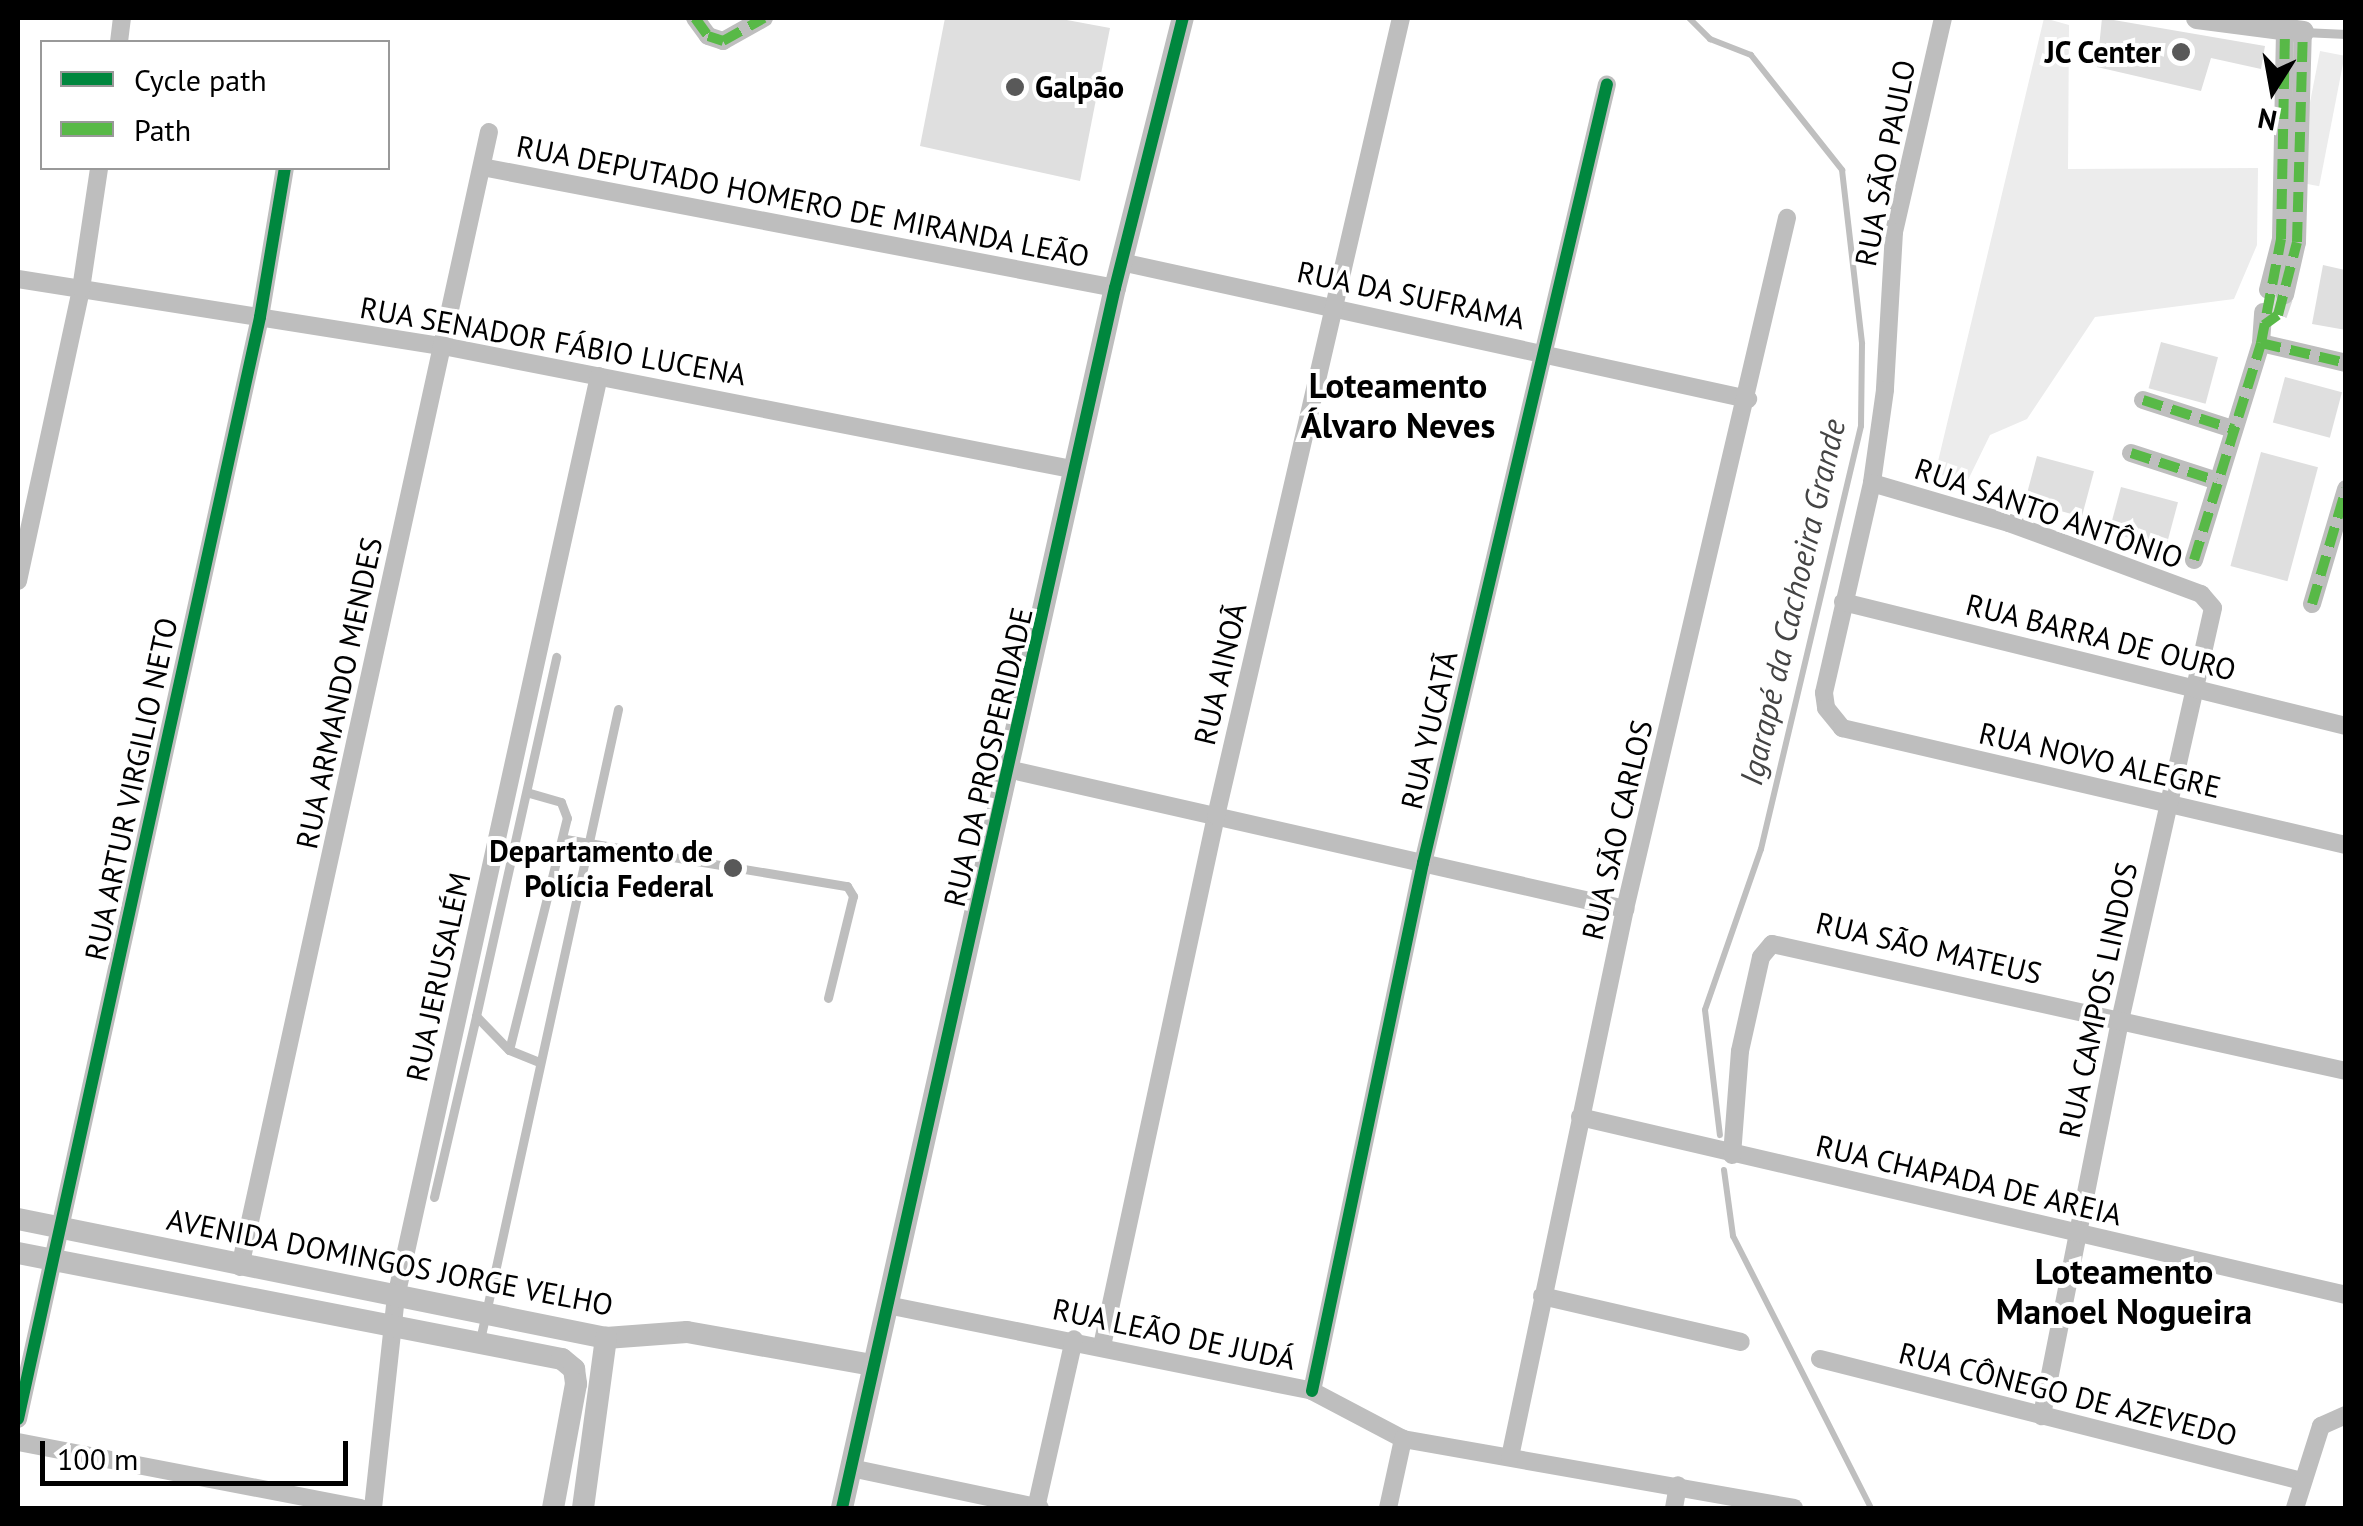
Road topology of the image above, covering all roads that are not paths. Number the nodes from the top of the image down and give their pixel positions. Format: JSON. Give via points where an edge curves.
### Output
{"nodes":[{"id":1,"x":695,"y":18,"type":"edge"},
{"id":2,"x":764,"y":18,"type":"edge"},
{"id":3,"x":1183,"y":18,"type":"edge"},
{"id":4,"x":1402,"y":18,"type":"edge"},
{"id":5,"x":1943,"y":18,"type":"edge"},
{"id":6,"x":2196,"y":18,"type":"edge"},
{"id":7,"x":2293,"y":24,"type":"edge"},
{"id":8,"x":2346,"y":34,"type":"edge"},
{"id":9,"x":1607,"y":84,"type":"dead end"},
{"id":10,"x":489,"y":132,"type":"dead end"},
{"id":11,"x":482,"y":167,"type":"junction"},
{"id":12,"x":100,"y":170,"type":"edge"},
{"id":13,"x":284,"y":170,"type":"edge"},
{"id":14,"x":1787,"y":218,"type":"dead end"},
{"id":15,"x":1121,"y":262,"type":"junction"},
{"id":16,"x":18,"y":279,"type":"edge"},
{"id":17,"x":1115,"y":288,"type":"junction"},
{"id":18,"x":81,"y":289,"type":"junction"},
{"id":19,"x":2276,"y":292,"type":"tunnel mouth"},
{"id":20,"x":1335,"y":306,"type":"junction"},
{"id":21,"x":260,"y":317,"type":"junction"},
{"id":22,"x":443,"y":346,"type":"junction"},
{"id":23,"x":1545,"y":352,"type":"junction"},
{"id":24,"x":2346,"y":363,"type":"edge"},
{"id":25,"x":598,"y":376,"type":"junction"},
{"id":26,"x":1748,"y":399,"type":"junction"},
{"id":27,"x":2143,"y":400,"type":"dead end"},
{"id":28,"x":2233,"y":429,"type":"junction"},
{"id":29,"x":2132,"y":453,"type":"dead end"},
{"id":30,"x":1076,"y":470,"type":"junction"},
{"id":31,"x":2216,"y":480,"type":"junction"},
{"id":32,"x":1872,"y":483,"type":"junction"},
{"id":33,"x":2346,"y":489,"type":"edge"},
{"id":34,"x":2338,"y":546,"type":"edge"},
{"id":35,"x":2194,"y":560,"type":"dead end"},
{"id":36,"x":18,"y":581,"type":"edge"},
{"id":37,"x":2207,"y":598,"type":"joint"},
{"id":38,"x":1843,"y":602,"type":"junction"},
{"id":39,"x":2312,"y":604,"type":"dead end"},
{"id":40,"x":556,"y":658,"type":"dead end"},
{"id":41,"x":2196,"y":688,"type":"junction"},
{"id":42,"x":618,"y":708,"type":"dead end"},
{"id":43,"x":2346,"y":726,"type":"edge"},
{"id":44,"x":1842,"y":728,"type":"joint"},
{"id":45,"x":1012,"y":770,"type":"junction"},
{"id":46,"x":527,"y":792,"type":"junction"},
{"id":47,"x":2168,"y":804,"type":"junction"},
{"id":48,"x":1216,"y":816,"type":"junction"},
{"id":49,"x":589,"y":839,"type":"junction"},
{"id":50,"x":565,"y":840,"type":"junction"},
{"id":51,"x":2346,"y":845,"type":"edge"},
{"id":52,"x":1423,"y":863,"type":"junction"},
{"id":53,"x":1626,"y":909,"type":"junction"},
{"id":54,"x":828,"y":998,"type":"dead end"},
{"id":55,"x":476,"y":1016,"type":"junction"},
{"id":56,"x":2120,"y":1021,"type":"junction"},
{"id":57,"x":509,"y":1050,"type":"junction"},
{"id":58,"x":539,"y":1062,"type":"junction"},
{"id":59,"x":2346,"y":1071,"type":"edge"},
{"id":60,"x":1580,"y":1117,"type":"junction"},
{"id":61,"x":1732,"y":1155,"type":"junction"},
{"id":62,"x":434,"y":1197,"type":"dead end"},
{"id":63,"x":18,"y":1219,"type":"edge"},
{"id":64,"x":61,"y":1228,"type":"junction"},
{"id":65,"x":2078,"y":1233,"type":"junction"},
{"id":66,"x":18,"y":1253,"type":"edge"},
{"id":67,"x":52,"y":1260,"type":"junction"},
{"id":68,"x":240,"y":1267,"type":"junction"},
{"id":69,"x":2346,"y":1294,"type":"edge"},
{"id":70,"x":396,"y":1296,"type":"junction"},
{"id":71,"x":1542,"y":1296,"type":"junction"},
{"id":72,"x":887,"y":1306,"type":"junction"},
{"id":73,"x":484,"y":1314,"type":"junction"},
{"id":74,"x":397,"y":1327,"type":"junction"},
{"id":75,"x":606,"y":1338,"type":"junction"},
{"id":76,"x":1074,"y":1339,"type":"junction"},
{"id":77,"x":1742,"y":1342,"type":"dead end"},
{"id":78,"x":480,"y":1343,"type":"junction"},
{"id":79,"x":1102,"y":1346,"type":"junction"},
{"id":80,"x":1820,"y":1359,"type":"dead end"},
{"id":81,"x":872,"y":1365,"type":"junction"},
{"id":82,"x":1312,"y":1391,"type":"junction"},
{"id":83,"x":2346,"y":1415,"type":"edge"},
{"id":84,"x":2042,"y":1416,"type":"junction"},
{"id":85,"x":18,"y":1419,"type":"edge"},
{"id":86,"x":1403,"y":1440,"type":"junction"},
{"id":87,"x":18,"y":1442,"type":"edge"},
{"id":88,"x":1510,"y":1457,"type":"junction"},
{"id":89,"x":851,"y":1468,"type":"junction"},
{"id":90,"x":2302,"y":1481,"type":"junction"},
{"id":91,"x":1678,"y":1485,"type":"junction"},
{"id":92,"x":361,"y":1508,"type":"edge"},
{"id":93,"x":373,"y":1508,"type":"edge"},
{"id":94,"x":553,"y":1508,"type":"edge"},
{"id":95,"x":583,"y":1508,"type":"edge"},
{"id":96,"x":842,"y":1508,"type":"edge"},
{"id":97,"x":1038,"y":1508,"type":"edge"},
{"id":98,"x":1388,"y":1508,"type":"edge"},
{"id":99,"x":1674,"y":1508,"type":"edge"},
{"id":100,"x":1794,"y":1508,"type":"edge"},
{"id":101,"x":2295,"y":1508,"type":"edge"}],
"edges":[{"from":1,"to":2,"type":"street","via":[[708,36],[723,41]]},
{"from":3,"to":15,"type":"street","name":"RUA DA PROSPERIDADE"},
{"from":4,"to":20,"type":"street","name":"RUA AINOÃ"},
{"from":5,"to":32,"type":"street","name":"RUA SÃO PAULO","via":[[1894,232]]},
{"from":6,"to":7,"type":"street"},
{"from":7,"to":8,"type":"lane"},
{"from":7,"to":19,"type":"street","via":[[2289,240]]},
{"from":9,"to":23,"type":"street","name":"RUA YUCATÃ"},
{"from":10,"to":11,"type":"street","name":"RUA ARMANDO MENDES"},
{"from":11,"to":17,"type":"street","name":"RUA DEPUTADO HOMERO DE MIRANDA LEÃO"},
{"from":11,"to":22,"type":"street","name":"RUA ARMANDO MENDES"},
{"from":12,"to":18,"type":"street"},
{"from":13,"to":21,"type":"street","name":"RUA ARTUR VIRGILIO NETO"},
{"from":14,"to":26,"type":"street","name":"RUA SÃO CARLOS"},
{"from":15,"to":17,"type":"street","name":"RUA DA PROSPERIDADE"},
{"from":15,"to":20,"type":"street","name":"RUA DA SUFRAMA"},
{"from":16,"to":18,"type":"street","name":"RUA SENADOR FÁBIO LUCENA"},
{"from":17,"to":30,"type":"street","name":"RUA DA PROSPERIDADE"},
{"from":18,"to":21,"type":"street","name":"RUA SENADOR FÁBIO LUCENA"},
{"from":18,"to":36,"type":"street"},
{"from":20,"to":23,"type":"street","name":"RUA DA SUFRAMA"},
{"from":20,"to":48,"type":"street","name":"RUA AINOÃ"},
{"from":21,"to":22,"type":"street","name":"RUA SENADOR FÁBIO LUCENA"},
{"from":21,"to":64,"type":"street","name":"RUA ARTUR VIRGILIO NETO"},
{"from":22,"to":25,"type":"street","name":"RUA SENADOR FÁBIO LUCENA"},
{"from":22,"to":68,"type":"street","name":"RUA ARMANDO MENDES"},
{"from":23,"to":26,"type":"street","name":"RUA DA SUFRAMA"},
{"from":23,"to":52,"type":"street","name":"RUA YUCATÃ"},
{"from":24,"to":28,"type":"street","via":[[2266,324]]},
{"from":25,"to":30,"type":"street","name":"RUA SENADOR FÁBIO LUCENA"},
{"from":25,"to":70,"type":"street","name":"RUA JERUSALÉM"},
{"from":26,"to":53,"type":"street","name":"RUA SÃO CARLOS"},
{"from":27,"to":28,"type":"street"},
{"from":28,"to":31,"type":"street"},
{"from":29,"to":31,"type":"street"},
{"from":30,"to":45,"type":"street","name":"RUA DA PROSPERIDADE"},
{"from":31,"to":35,"type":"street"},
{"from":32,"to":37,"type":"street","name":"RUA SANTO ANTÔNIO","via":[[2009,524]]},
{"from":32,"to":38,"type":"street","name":"RUA SÃO PAULO"},
{"from":33,"to":34,"type":"street"},
{"from":34,"to":39,"type":"street"},
{"from":37,"to":41,"type":"street","name":"RUA CAMPOS LINDOS","via":[[2213,616]]},
{"from":38,"to":41,"type":"street","name":"RUA BARRA DE OURO"},
{"from":38,"to":44,"type":"street","name":"RUA SÃO PAULO","via":[[1824,693]]},
{"from":40,"to":46,"type":"lane"},
{"from":41,"to":43,"type":"street","name":"RUA BARRA DE OURO"},
{"from":41,"to":47,"type":"street","name":"RUA CAMPOS LINDOS"},
{"from":42,"to":49,"type":"lane"},
{"from":44,"to":47,"type":"street","name":"RUA NOVO ALEGRE"},
{"from":45,"to":48,"type":"street"},
{"from":45,"to":72,"type":"street","name":"RUA DA PROSPERIDADE"},
{"from":46,"to":50,"type":"lane","via":[[562,802]]},
{"from":46,"to":55,"type":"lane"},
{"from":47,"to":51,"type":"street","name":"RUA NOVO ALEGRE"},
{"from":47,"to":56,"type":"street","name":"RUA CAMPOS LINDOS"},
{"from":48,"to":52,"type":"street"},
{"from":48,"to":79,"type":"street","name":"RUA AINOÃ"},
{"from":49,"to":50,"type":"lane"},
{"from":49,"to":54,"type":"lane","via":[[847,886],[853,896]]},
{"from":49,"to":58,"type":"lane"},
{"from":50,"to":57,"type":"lane"},
{"from":52,"to":53,"type":"street"},
{"from":52,"to":82,"type":"street","name":"RUA YUCATÃ"},
{"from":53,"to":60,"type":"street","name":"RUA SÃO CARLOS"},
{"from":55,"to":57,"type":"lane"},
{"from":55,"to":62,"type":"lane"},
{"from":56,"to":59,"type":"street","name":"RUA SÃO MATEUS"},
{"from":56,"to":61,"type":"street","name":"RUA SÃO MATEUS","via":[[1772,944],[1762,958],[1740,1050]]},
{"from":56,"to":65,"type":"street","name":"RUA CAMPOS LINDOS"},
{"from":57,"to":58,"type":"lane"},
{"from":58,"to":73,"type":"lane"},
{"from":60,"to":61,"type":"street","name":"RUA CHAPADA DE AREIA"},
{"from":60,"to":71,"type":"street","name":"RUA SÃO CARLOS"},
{"from":61,"to":65,"type":"street","name":"RUA CHAPADA DE AREIA"},
{"from":63,"to":64,"type":"street","name":"AVENIDA DOMINGOS JORGE VELHO"},
{"from":64,"to":67,"type":"street","name":"RUA ARTUR VIRGILIO NETO"},
{"from":64,"to":68,"type":"street","name":"AVENIDA DOMINGOS JORGE VELHO"},
{"from":65,"to":69,"type":"street","name":"RUA CHAPADA DE AREIA"},
{"from":65,"to":84,"type":"street","name":"RUA CAMPOS LINDOS"},
{"from":66,"to":67,"type":"street","name":"AVENIDA DOMINGOS JORGE VELHO"},
{"from":67,"to":74,"type":"street","name":"AVENIDA DOMINGOS JORGE VELHO"},
{"from":67,"to":85,"type":"street","name":"RUA ARTUR VIRGILIO NETO"},
{"from":68,"to":70,"type":"street","name":"AVENIDA DOMINGOS JORGE VELHO"},
{"from":70,"to":73,"type":"street","name":"AVENIDA DOMINGOS JORGE VELHO"},
{"from":70,"to":74,"type":"street","name":"RUA JERUSALÉM"},
{"from":71,"to":77,"type":"street"},
{"from":71,"to":88,"type":"street","name":"RUA SÃO CARLOS"},
{"from":72,"to":76,"type":"street","name":"RUA LEÃO DE JUDÁ"},
{"from":72,"to":81,"type":"street","name":"RUA DA PROSPERIDADE"},
{"from":73,"to":75,"type":"street","name":"AVENIDA DOMINGOS JORGE VELHO"},
{"from":73,"to":78,"type":"lane"},
{"from":74,"to":78,"type":"street","name":"AVENIDA DOMINGOS JORGE VELHO"},
{"from":74,"to":93,"type":"street","name":"RUA JERUSALÉM"},
{"from":75,"to":81,"type":"street","name":"AVENIDA DOMINGOS JORGE VELHO","via":[[702,1333]]},
{"from":75,"to":95,"type":"street"},
{"from":76,"to":79,"type":"street","name":"RUA LEÃO DE JUDÁ"},
{"from":76,"to":97,"type":"street"},
{"from":78,"to":94,"type":"street","name":"AVENIDA DOMINGOS JORGE VELHO","via":[[562,1360],[574,1370]]},
{"from":79,"to":82,"type":"street","name":"RUA LEÃO DE JUDÁ"},
{"from":80,"to":84,"type":"street","name":"RUA CÔNEGO DE AZEVEDO"},
{"from":81,"to":89,"type":"street","name":"RUA DA PROSPERIDADE"},
{"from":82,"to":86,"type":"street","name":"RUA LEÃO DE JUDÁ"},
{"from":83,"to":90,"type":"street","via":[[2321,1426]]},
{"from":84,"to":90,"type":"street","name":"RUA CÔNEGO DE AZEVEDO"},
{"from":86,"to":88,"type":"street","name":"RUA LEÃO DE JUDÁ"},
{"from":86,"to":98,"type":"street"},
{"from":87,"to":92,"type":"street"},
{"from":88,"to":91,"type":"street","name":"RUA LEÃO DE JUDÁ"},
{"from":89,"to":96,"type":"street","name":"RUA DA PROSPERIDADE"},
{"from":89,"to":97,"type":"street"},
{"from":90,"to":101,"type":"street"},
{"from":91,"to":99,"type":"street"},
{"from":91,"to":100,"type":"street","name":"RUA LEÃO DE JUDÁ"}]}
